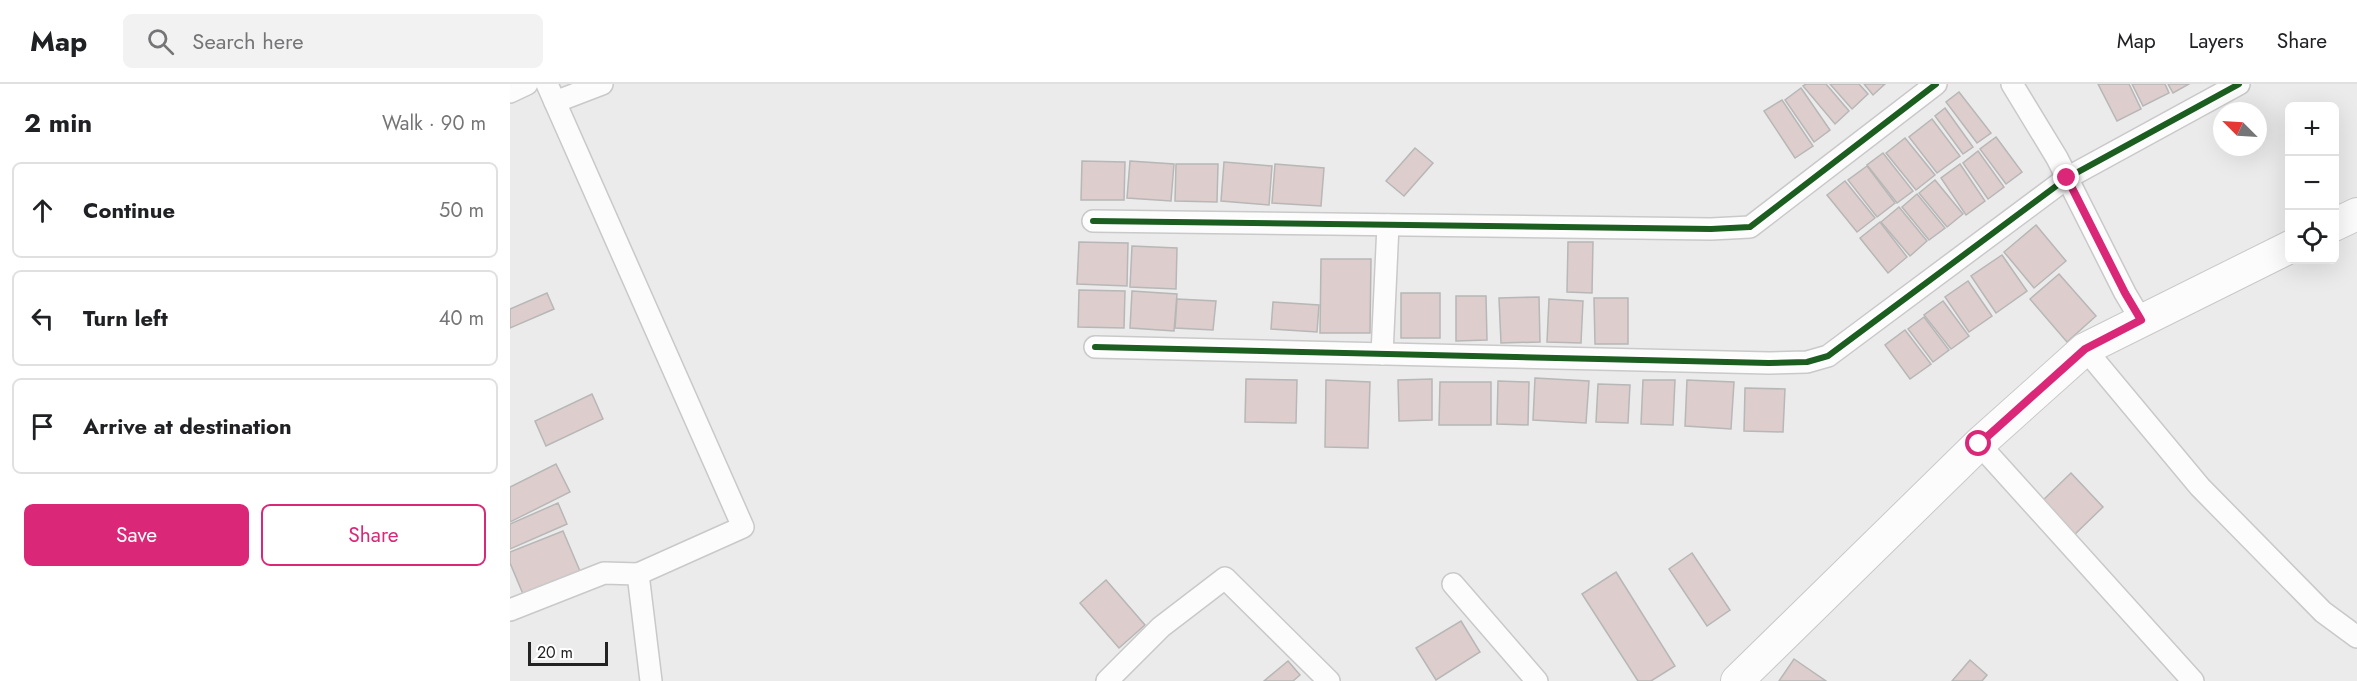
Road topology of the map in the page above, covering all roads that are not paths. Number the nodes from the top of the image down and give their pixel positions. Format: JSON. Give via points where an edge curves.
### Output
{"nodes":[{"id":1,"x":527,"y":84,"type":"edge"},
{"id":2,"x":602,"y":84,"type":"edge"},
{"id":3,"x":1936,"y":84,"type":"edge"},
{"id":4,"x":2012,"y":84,"type":"edge"},
{"id":5,"x":2239,"y":84,"type":"edge"},
{"id":6,"x":510,"y":92,"type":"edge"},
{"id":7,"x":551,"y":93,"type":"edge"},
{"id":8,"x":2067,"y":178,"type":"junction"},
{"id":9,"x":2357,"y":214,"type":"edge"},
{"id":10,"x":1093,"y":221,"type":"dead end"},
{"id":11,"x":2339,"y":223,"type":"edge"},
{"id":12,"x":1388,"y":225,"type":"junction"},
{"id":13,"x":2285,"y":249,"type":"edge"},
{"id":14,"x":2141,"y":320,"type":"junction"},
{"id":15,"x":1095,"y":347,"type":"dead end"},
{"id":16,"x":2085,"y":349,"type":"junction"},
{"id":17,"x":1382,"y":354,"type":"junction"},
{"id":18,"x":1979,"y":444,"type":"junction"},
{"id":19,"x":638,"y":573,"type":"junction"},
{"id":20,"x":1454,"y":584,"type":"dead end"},
{"id":21,"x":510,"y":610,"type":"edge"},
{"id":22,"x":2357,"y":637,"type":"edge"},
{"id":23,"x":651,"y":681,"type":"edge"},
{"id":24,"x":1107,"y":681,"type":"edge"},
{"id":25,"x":1329,"y":681,"type":"edge"},
{"id":26,"x":1537,"y":681,"type":"edge"},
{"id":27,"x":1737,"y":681,"type":"edge"},
{"id":28,"x":2193,"y":681,"type":"edge"}],
"edges":[{"from":1,"to":6,"type":"street"},
{"from":2,"to":7,"type":"street"},
{"from":3,"to":12,"type":"street","via":[[1750,226],[1711,229]]},
{"from":4,"to":8,"type":"street"},
{"from":5,"to":8,"type":"street"},
{"from":7,"to":19,"type":"street","via":[[743,526]]},
{"from":8,"to":14,"type":"street"},
{"from":8,"to":17,"type":"street","via":[[1846,344],[1828,356],[1807,362]]},
{"from":9,"to":11,"type":"main road"},
{"from":10,"to":12,"type":"street"},
{"from":12,"to":17,"type":"street"},
{"from":13,"to":14,"type":"main road"},
{"from":14,"to":16,"type":"main road"},
{"from":15,"to":17,"type":"street"},
{"from":16,"to":18,"type":"main road"},
{"from":16,"to":22,"type":"street","via":[[2200,487],[2323,612]]},
{"from":18,"to":27,"type":"main road"},
{"from":18,"to":28,"type":"street"},
{"from":19,"to":21,"type":"street","via":[[604,573]]},
{"from":19,"to":23,"type":"street"},
{"from":20,"to":26,"type":"street"},
{"from":24,"to":25,"type":"street","via":[[1161,627],[1225,578]]}]}
